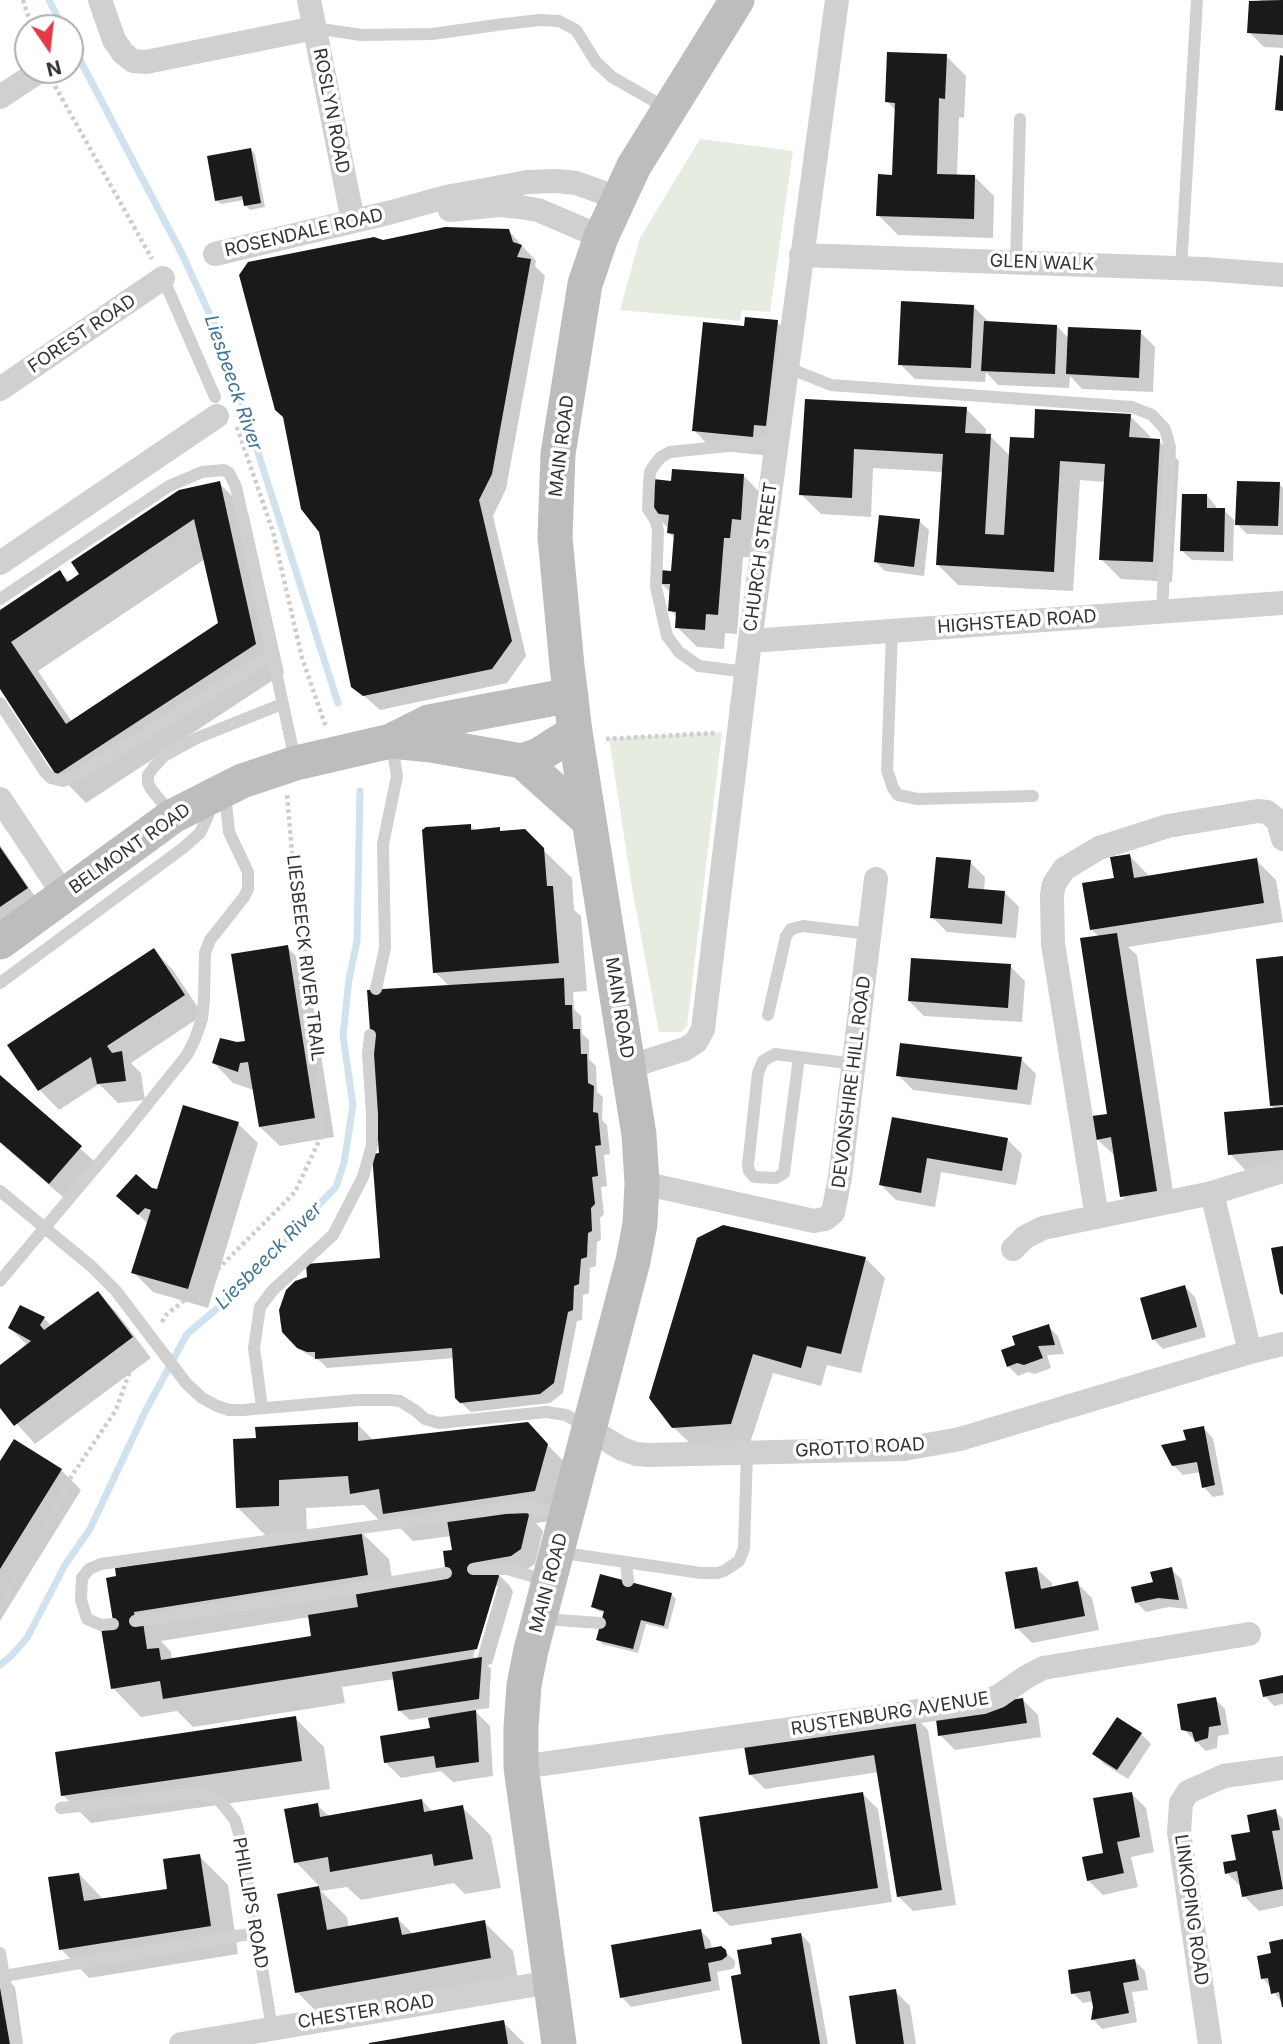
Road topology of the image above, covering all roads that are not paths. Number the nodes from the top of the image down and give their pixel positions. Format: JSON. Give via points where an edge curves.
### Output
{"nodes":[{"id":1,"x":100,"y":0,"type":"edge"},
{"id":2,"x":309,"y":0,"type":"edge"},
{"id":3,"x":837,"y":0,"type":"edge"},
{"id":4,"x":1197,"y":0,"type":"edge"},
{"id":5,"x":729,"y":7,"type":"edge"},
{"id":6,"x":314,"y":29,"type":"junction"},
{"id":7,"x":20,"y":84,"type":"edge"},
{"id":8,"x":0,"y":97,"type":"edge"},
{"id":9,"x":668,"y":109,"type":"junction"},
{"id":10,"x":1020,"y":118,"type":"dead end"},
{"id":11,"x":618,"y":198,"type":"junction"},
{"id":12,"x":392,"y":212,"type":"junction"},
{"id":13,"x":353,"y":221,"type":"junction"},
{"id":14,"x":601,"y":237,"type":"junction"},
{"id":15,"x":215,"y":254,"type":"dead end"},
{"id":16,"x":801,"y":255,"type":"junction"},
{"id":17,"x":1016,"y":262,"type":"junction"},
{"id":18,"x":1181,"y":268,"type":"junction"},
{"id":19,"x":1283,"y":275,"type":"edge"},
{"id":20,"x":163,"y":278,"type":"joint"},
{"id":21,"x":786,"y":367,"type":"junction"},
{"id":22,"x":0,"y":389,"type":"edge"},
{"id":23,"x":216,"y":407,"type":"joint"},
{"id":24,"x":776,"y":441,"type":"junction"},
{"id":25,"x":0,"y":563,"type":"edge"},
{"id":26,"x":0,"y":599,"type":"edge"},
{"id":27,"x":1283,"y":603,"type":"edge"},
{"id":28,"x":1162,"y":612,"type":"junction"},
{"id":29,"x":892,"y":631,"type":"junction"},
{"id":30,"x":750,"y":641,"type":"junction"},
{"id":31,"x":272,"y":655,"type":"junction"},
{"id":32,"x":746,"y":672,"type":"junction"},
{"id":33,"x":571,"y":695,"type":"junction"},
{"id":34,"x":0,"y":703,"type":"edge"},
{"id":35,"x":282,"y":704,"type":"junction"},
{"id":36,"x":590,"y":735,"type":"junction"},
{"id":37,"x":391,"y":741,"type":"junction"},
{"id":38,"x":522,"y":761,"type":"junction"},
{"id":39,"x":291,"y":777,"type":"junction"},
{"id":40,"x":217,"y":793,"type":"junction"},
{"id":41,"x":1033,"y":796,"type":"dead end"},
{"id":42,"x":0,"y":799,"type":"edge"},
{"id":43,"x":173,"y":816,"type":"junction"},
{"id":44,"x":589,"y":821,"type":"junction"},
{"id":45,"x":1283,"y":839,"type":"edge"},
{"id":46,"x":876,"y":879,"type":"dead end"},
{"id":47,"x":64,"y":895,"type":"junction"},
{"id":48,"x":870,"y":934,"type":"junction"},
{"id":49,"x":0,"y":942,"type":"edge"},
{"id":50,"x":0,"y":983,"type":"edge"},
{"id":51,"x":376,"y":989,"type":"dead end"},
{"id":52,"x":768,"y":1015,"type":"dead end"},
{"id":53,"x":370,"y":1034,"type":"dead end"},
{"id":54,"x":799,"y":1057,"type":"junction"},
{"id":55,"x":855,"y":1064,"type":"junction"},
{"id":56,"x":628,"y":1068,"type":"junction"},
{"id":57,"x":1283,"y":1171,"type":"edge"},
{"id":58,"x":642,"y":1183,"type":"junction"},
{"id":59,"x":0,"y":1191,"type":"edge"},
{"id":60,"x":1212,"y":1194,"type":"junction"},
{"id":61,"x":1097,"y":1217,"type":"junction"},
{"id":62,"x":45,"y":1228,"type":"junction"},
{"id":63,"x":1013,"y":1249,"type":"dead end"},
{"id":64,"x":0,"y":1281,"type":"edge"},
{"id":65,"x":1283,"y":1344,"type":"edge"},
{"id":66,"x":1250,"y":1352,"type":"junction"},
{"id":67,"x":262,"y":1407,"type":"junction"},
{"id":68,"x":589,"y":1429,"type":"junction"},
{"id":69,"x":747,"y":1452,"type":"junction"},
{"id":70,"x":567,"y":1515,"type":"junction"},
{"id":71,"x":626,"y":1562,"type":"junction"},
{"id":72,"x":553,"y":1567,"type":"junction"},
{"id":73,"x":473,"y":1569,"type":"dead end"},
{"id":74,"x":446,"y":1573,"type":"dead end"},
{"id":75,"x":628,"y":1581,"type":"dead end"},
{"id":76,"x":539,"y":1619,"type":"junction"},
{"id":77,"x":135,"y":1621,"type":"dead end"},
{"id":78,"x":600,"y":1623,"type":"dead end"},
{"id":79,"x":113,"y":1624,"type":"dead end"},
{"id":80,"x":1250,"y":1634,"type":"dead end"},
{"id":81,"x":521,"y":1767,"type":"junction"},
{"id":82,"x":1283,"y":1769,"type":"edge"},
{"id":83,"x":61,"y":1808,"type":"dead end"},
{"id":84,"x":255,"y":1933,"type":"junction"},
{"id":85,"x":0,"y":1953,"type":"edge"},
{"id":86,"x":4,"y":1976,"type":"junction"},
{"id":87,"x":551,"y":1982,"type":"junction"},
{"id":88,"x":273,"y":2036,"type":"edge"},
{"id":89,"x":16,"y":2044,"type":"edge"},
{"id":90,"x":181,"y":2044,"type":"edge"},
{"id":91,"x":559,"y":2044,"type":"edge"},
{"id":92,"x":1210,"y":2044,"type":"edge"}],
"edges":[{"from":1,"to":6,"type":"street","via":[[114,40],[133,61]]},
{"from":2,"to":6,"type":"street","name":"ROSLYN ROAD"},
{"from":3,"to":16,"type":"street","name":"CHURCH STREET"},
{"from":4,"to":18,"type":"lane"},
{"from":5,"to":9,"type":"main road","name":"MAIN ROAD"},
{"from":6,"to":9,"type":"lane","via":[[361,35],[432,34],[559,21],[576,30],[603,70]]},
{"from":6,"to":13,"type":"street","name":"ROSLYN ROAD"},
{"from":7,"to":8,"type":"street"},
{"from":9,"to":11,"type":"main road","name":"MAIN ROAD"},
{"from":10,"to":17,"type":"lane"},
{"from":11,"to":12,"type":"street","name":"ROSENDALE ROAD","via":[[576,183],[542,180]]},
{"from":11,"to":14,"type":"main road","name":"MAIN ROAD"},
{"from":12,"to":13,"type":"street","name":"ROSENDALE ROAD"},
{"from":12,"to":14,"type":"street","name":"ROSENDALE ROAD","via":[[520,207]]},
{"from":13,"to":15,"type":"street","name":"ROSENDALE ROAD"},
{"from":14,"to":33,"type":"main road","name":"MAIN ROAD","via":[[585,284],[555,496],[557,577]]},
{"from":16,"to":17,"type":"street","name":"GLEN WALK"},
{"from":16,"to":21,"type":"street","name":"CHURCH STREET"},
{"from":17,"to":18,"type":"street","name":"GLEN WALK"},
{"from":18,"to":19,"type":"street","name":"GLEN WALK"},
{"from":20,"to":22,"type":"street","name":"FOREST ROAD"},
{"from":20,"to":23,"type":"lane"},
{"from":21,"to":24,"type":"street","name":"CHURCH STREET"},
{"from":21,"to":28,"type":"lane","via":[[831,385],[1132,407],[1152,415],[1165,429],[1170,447]]},
{"from":23,"to":25,"type":"street"},
{"from":24,"to":30,"type":"street","name":"CHURCH STREET"},
{"from":24,"to":32,"type":"lane","via":[[670,452],[650,472],[648,509],[658,531],[656,587],[667,636],[699,666]]},
{"from":26,"to":31,"type":"lane","via":[[169,486],[218,469],[229,473],[236,487]]},
{"from":27,"to":28,"type":"street","name":"HIGHSTEAD ROAD"},
{"from":28,"to":29,"type":"street","name":"HIGHSTEAD ROAD"},
{"from":29,"to":30,"type":"street","name":"HIGHSTEAD ROAD"},
{"from":29,"to":41,"type":"lane","via":[[887,770],[898,794],[918,799]]},
{"from":30,"to":32,"type":"street","name":"CHURCH STREET"},
{"from":31,"to":34,"type":"lane","via":[[63,781],[45,772]]},
{"from":31,"to":35,"type":"lane"},
{"from":32,"to":56,"type":"street","name":"CHURCH STREET","via":[[703,1029],[685,1049]]},
{"from":33,"to":36,"type":"main road","name":"MAIN ROAD"},
{"from":33,"to":37,"type":"main road","name":"BELMONT ROAD","via":[[429,722]]},
{"from":35,"to":39,"type":"lane"},
{"from":35,"to":43,"type":"lane","via":[[197,738],[154,766],[148,783]]},
{"from":36,"to":38,"type":"main road"},
{"from":36,"to":44,"type":"main road","name":"MAIN ROAD"},
{"from":37,"to":38,"type":"main road","name":"BELMONT ROAD"},
{"from":37,"to":39,"type":"main road","name":"BELMONT ROAD"},
{"from":37,"to":51,"type":"lane","via":[[397,776],[383,844],[385,948]]},
{"from":38,"to":44,"type":"main road"},
{"from":39,"to":40,"type":"main road","name":"BELMONT ROAD"},
{"from":40,"to":43,"type":"main road","name":"BELMONT ROAD"},
{"from":40,"to":50,"type":"lane","via":[[200,833],[183,848]]},
{"from":40,"to":62,"type":"lane","via":[[248,872],[248,889],[205,953],[203,1010],[195,1040]]},
{"from":42,"to":47,"type":"street"},
{"from":43,"to":47,"type":"main road","name":"BELMONT ROAD"},
{"from":44,"to":56,"type":"main road","name":"MAIN ROAD"},
{"from":45,"to":61,"type":"street","via":[[1278,821],[1267,812],[1168,826],[1099,848],[1064,869],[1054,884],[1053,944]]},
{"from":46,"to":48,"type":"street","name":"DEVONSHIRE HILL ROAD"},
{"from":47,"to":49,"type":"main road","name":"BELMONT ROAD"},
{"from":48,"to":52,"type":"lane","via":[[803,926],[791,929]]},
{"from":48,"to":55,"type":"street","name":"DEVONSHIRE HILL ROAD"},
{"from":53,"to":67,"type":"lane","via":[[372,1145],[363,1177],[333,1234],[260,1307],[254,1348]]},
{"from":54,"to":54,"type":"lane","via":[[771,1055],[761,1065],[748,1165],[754,1177],[776,1178],[786,1168]]},
{"from":54,"to":55,"type":"lane"},
{"from":55,"to":58,"type":"street","name":"DEVONSHIRE HILL ROAD","via":[[837,1201],[829,1217],[814,1221]]},
{"from":56,"to":58,"type":"main road","name":"MAIN ROAD"},
{"from":57,"to":60,"type":"street"},
{"from":58,"to":68,"type":"main road","name":"MAIN ROAD","via":[[636,1246]]},
{"from":59,"to":62,"type":"lane"},
{"from":60,"to":61,"type":"street"},
{"from":60,"to":66,"type":"street"},
{"from":61,"to":63,"type":"street","via":[[1043,1228]]},
{"from":62,"to":64,"type":"lane"},
{"from":62,"to":67,"type":"lane","via":[[116,1291],[202,1398],[229,1410]]},
{"from":65,"to":66,"type":"street","name":"GROTTO ROAD"},
{"from":66,"to":69,"type":"street","name":"GROTTO ROAD","via":[[931,1445],[877,1451]]},
{"from":67,"to":68,"type":"lane","via":[[389,1400],[400,1401],[439,1423],[546,1412],[566,1415]]},
{"from":68,"to":69,"type":"street","name":"GROTTO ROAD","via":[[636,1454]]},
{"from":68,"to":70,"type":"main road","name":"MAIN ROAD"},
{"from":69,"to":71,"type":"lane","via":[[744,1548],[733,1566],[717,1573]]},
{"from":70,"to":72,"type":"main road","name":"MAIN ROAD"},
{"from":70,"to":79,"type":"lane","via":[[530,1507],[505,1508],[101,1564],[82,1578],[83,1611],[92,1623]]},
{"from":71,"to":72,"type":"lane"},
{"from":71,"to":75,"type":"lane"},
{"from":72,"to":73,"type":"lane"},
{"from":72,"to":76,"type":"main road","name":"MAIN ROAD"},
{"from":74,"to":77,"type":"lane"},
{"from":76,"to":78,"type":"lane"},
{"from":76,"to":81,"type":"main road","name":"MAIN ROAD","via":[[524,1685]]},
{"from":80,"to":81,"type":"street","name":"RUSTENBURG AVENUE","via":[[1043,1668],[983,1702]]},
{"from":81,"to":87,"type":"main road","name":"MAIN ROAD"},
{"from":82,"to":92,"type":"street","name":"LINKOPING ROAD","via":[[1223,1776],[1188,1792],[1181,1803],[1179,1832]]},
{"from":83,"to":84,"type":"lane","name":"PHILLIPS ROAD","via":[[187,1794],[219,1800],[235,1820],[240,1837]]},
{"from":84,"to":86,"type":"lane"},
{"from":84,"to":88,"type":"lane","name":"PHILLIPS ROAD"},
{"from":85,"to":86,"type":"lane"},
{"from":86,"to":89,"type":"lane"},
{"from":87,"to":88,"type":"street","name":"CHESTER ROAD"},
{"from":87,"to":91,"type":"main road","name":"MAIN ROAD"},
{"from":88,"to":90,"type":"street","name":"CHESTER ROAD"}]}
